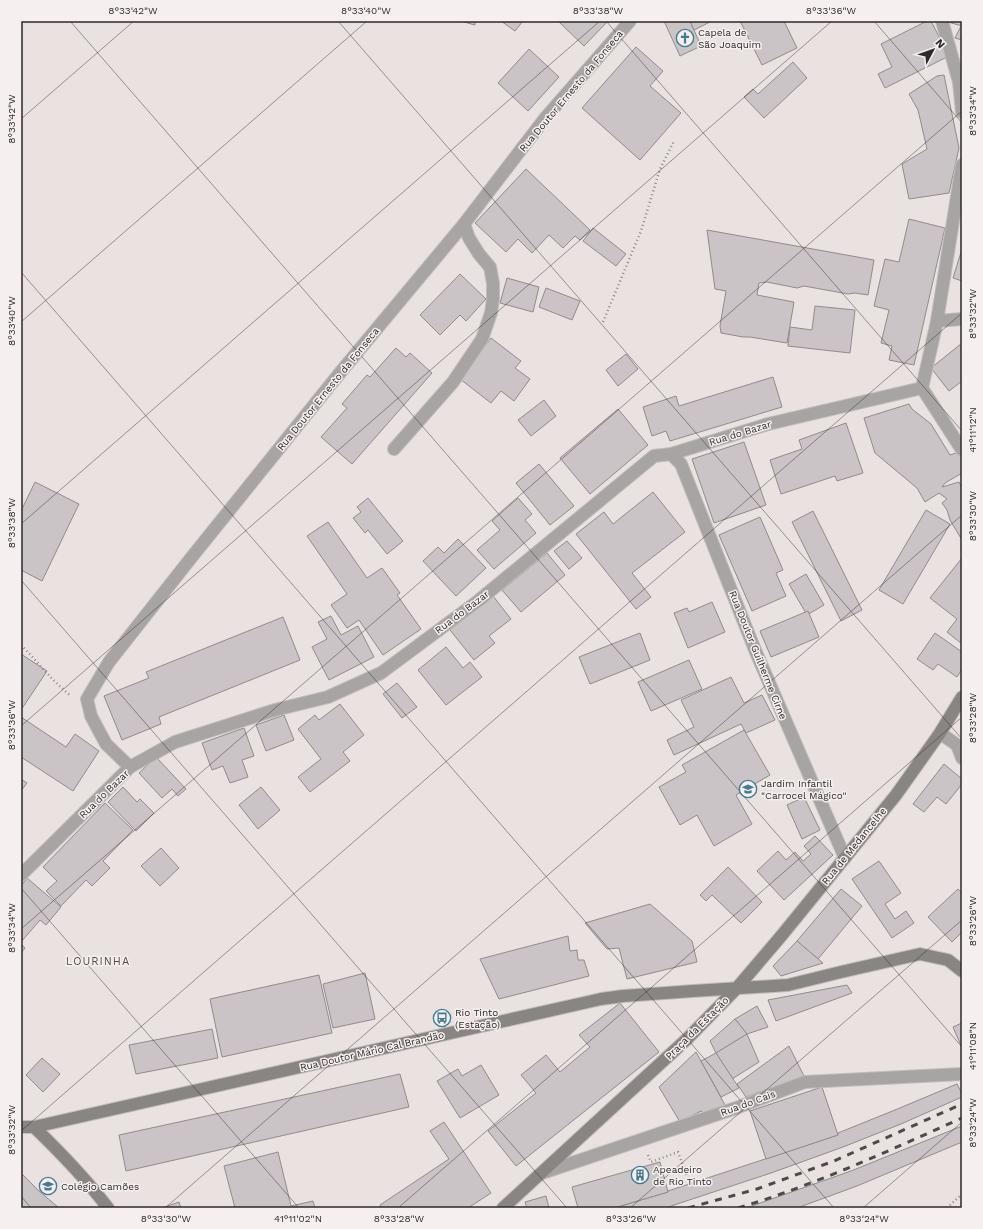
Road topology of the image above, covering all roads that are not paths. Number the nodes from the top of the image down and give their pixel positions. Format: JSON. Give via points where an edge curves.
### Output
{"nodes":[{"id":1,"x":630,"y":21,"type":"edge"},
{"id":2,"x":942,"y":21,"type":"edge"},
{"id":3,"x":962,"y":112,"type":"edge"},
{"id":4,"x":962,"y":165,"type":"edge"},
{"id":5,"x":464,"y":224,"type":"junction"},
{"id":6,"x":962,"y":319,"type":"edge"},
{"id":7,"x":936,"y":321,"type":"junction"},
{"id":8,"x":922,"y":388,"type":"junction"},
{"id":9,"x":394,"y":449,"type":"dead end"},
{"id":10,"x":962,"y":450,"type":"edge"},
{"id":11,"x":671,"y":454,"type":"junction"},
{"id":12,"x":962,"y":697,"type":"edge"},
{"id":13,"x":940,"y":734,"type":"junction"},
{"id":14,"x":962,"y":758,"type":"edge"},
{"id":15,"x":130,"y":767,"type":"junction"},
{"id":16,"x":845,"y":858,"type":"junction"},
{"id":17,"x":21,"y":875,"type":"edge"},
{"id":18,"x":962,"y":971,"type":"edge"},
{"id":19,"x":736,"y":989,"type":"junction"},
{"id":20,"x":962,"y":1074,"type":"edge"},
{"id":21,"x":21,"y":1127,"type":"edge"},
{"id":22,"x":34,"y":1127,"type":"junction"},
{"id":23,"x":542,"y":1173,"type":"junction"},
{"id":24,"x":108,"y":1208,"type":"edge"},
{"id":25,"x":503,"y":1208,"type":"edge"}],
"edges":[{"from":1,"to":5,"type":"street","name":"Rua Doutor Ernesto da Fonseca","via":[[546,117]]},
{"from":2,"to":3,"type":"street","via":[[959,82]]},
{"from":4,"to":7,"type":"street"},
{"from":5,"to":9,"type":"street","via":[[469,238],[490,267],[493,283],[491,313],[482,339],[453,382]]},
{"from":5,"to":15,"type":"street","name":"Rua Doutor Ernesto da Fonseca","via":[[339,374],[109,662],[87,699],[91,716],[106,744]]},
{"from":6,"to":7,"type":"street"},
{"from":7,"to":8,"type":"street"},
{"from":8,"to":10,"type":"street"},
{"from":8,"to":11,"type":"street","name":"Rua do Bazar","via":[[768,424]]},
{"from":11,"to":15,"type":"street","name":"Rua do Bazar","via":[[654,456],[478,601],[381,673],[328,697],[275,710],[175,742]]},
{"from":11,"to":16,"type":"street","name":"Rua Doutor Guilherme Cirne","via":[[681,464],[755,650]]},
{"from":12,"to":13,"type":"street","name":"Rua de Medancelhe"},
{"from":13,"to":14,"type":"street","via":[[957,745]]},
{"from":13,"to":16,"type":"street","name":"Rua de Medancelhe","via":[[896,795]]},
{"from":15,"to":17,"type":"street","name":"Rua do Bazar"},
{"from":16,"to":19,"type":"street","name":"Rua de Medancelhe"},
{"from":18,"to":19,"type":"street","name":"Praça da Estação","via":[[948,960],[920,954],[788,985]]},
{"from":19,"to":22,"type":"street","name":"Rua Doutor Mário Cal Brandão","via":[[601,999]]},
{"from":19,"to":23,"type":"street","name":"Praça da Estação","via":[[687,1039]]},
{"from":20,"to":23,"type":"street","name":"Rua do Cais","via":[[805,1082],[736,1108]]},
{"from":21,"to":22,"type":"street","name":"Rua Doutor Mário Cal Brandão"},
{"from":22,"to":24,"type":"street","via":[[91,1185]]},
{"from":23,"to":25,"type":"street","name":"Praça da Estação"}]}
